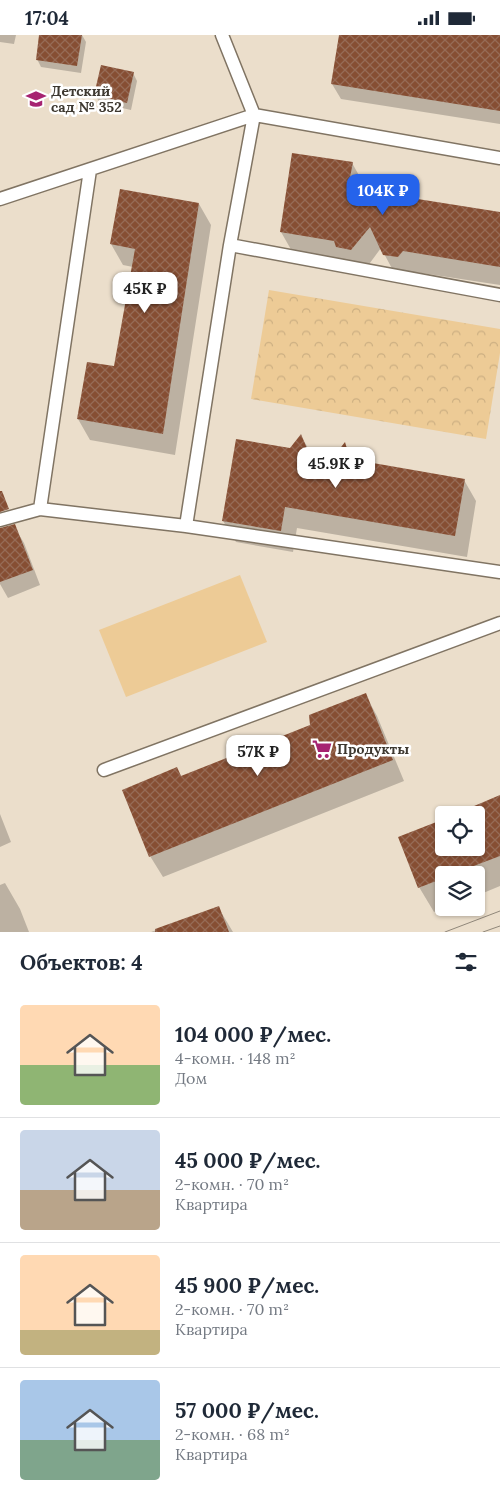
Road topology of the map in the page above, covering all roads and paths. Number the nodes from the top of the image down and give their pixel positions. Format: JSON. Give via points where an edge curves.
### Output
{"nodes":[{"id":1,"x":222,"y":35,"type":"edge"},
{"id":2,"x":254,"y":115,"type":"junction"},
{"id":3,"x":500,"y":158,"type":"edge"},
{"id":4,"x":90,"y":169,"type":"junction"},
{"id":5,"x":0,"y":199,"type":"edge"},
{"id":6,"x":230,"y":245,"type":"junction"},
{"id":7,"x":500,"y":295,"type":"edge"},
{"id":8,"x":40,"y":509,"type":"junction"},
{"id":9,"x":0,"y":520,"type":"edge"},
{"id":10,"x":186,"y":526,"type":"junction"},
{"id":11,"x":500,"y":572,"type":"edge"},
{"id":12,"x":500,"y":623,"type":"edge"},
{"id":13,"x":104,"y":770,"type":"dead end"}],
"edges":[{"from":1,"to":2,"type":"lane"},
{"from":2,"to":3,"type":"lane"},
{"from":2,"to":4,"type":"lane"},
{"from":2,"to":6,"type":"lane"},
{"from":4,"to":5,"type":"lane"},
{"from":4,"to":8,"type":"lane"},
{"from":6,"to":7,"type":"lane"},
{"from":6,"to":10,"type":"lane"},
{"from":8,"to":9,"type":"lane"},
{"from":8,"to":10,"type":"lane"},
{"from":10,"to":11,"type":"lane"},
{"from":12,"to":13,"type":"lane"}]}
